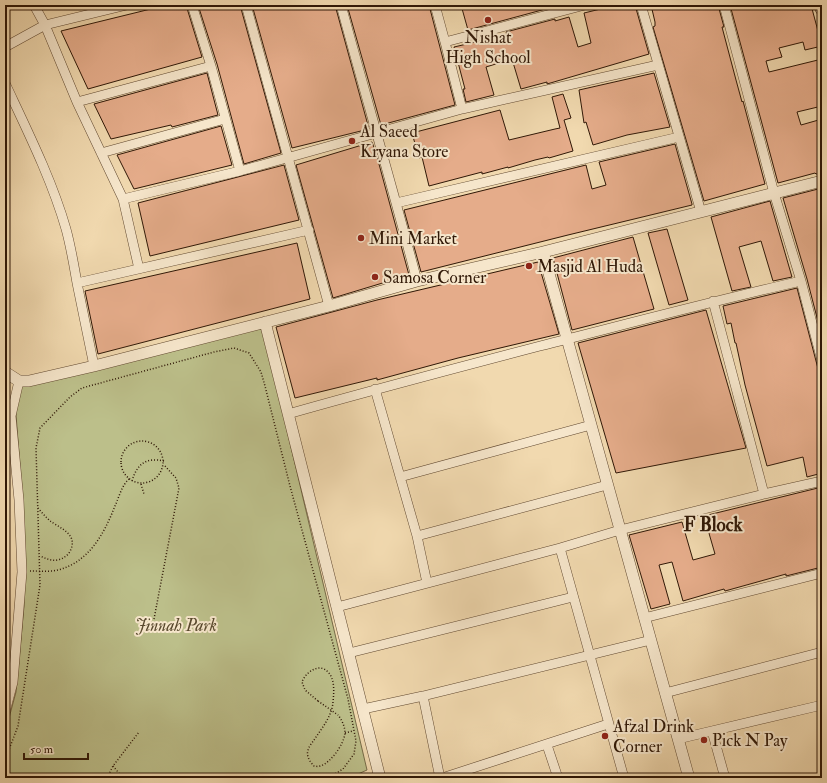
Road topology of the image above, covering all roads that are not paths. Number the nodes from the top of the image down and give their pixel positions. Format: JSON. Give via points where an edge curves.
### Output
{"nodes":[{"id":1,"x":34,"y":5,"type":"edge"},
{"id":2,"x":127,"y":5,"type":"edge"},
{"id":3,"x":192,"y":5,"type":"edge"},
{"id":4,"x":246,"y":5,"type":"edge"},
{"id":5,"x":340,"y":5,"type":"edge"},
{"id":6,"x":435,"y":5,"type":"edge"},
{"id":7,"x":585,"y":5,"type":"edge"},
{"id":8,"x":641,"y":5,"type":"edge"},
{"id":9,"x":724,"y":5,"type":"edge"},
{"id":10,"x":821,"y":5,"type":"edge"},
{"id":11,"x":109,"y":7,"type":"edge"},
{"id":12,"x":822,"y":9,"type":"edge"},
{"id":13,"x":45,"y":26,"type":"junction"},
{"id":14,"x":445,"y":42,"type":"junction"},
{"id":15,"x":5,"y":47,"type":"edge"},
{"id":16,"x":658,"y":65,"type":"junction"},
{"id":17,"x":211,"y":66,"type":"junction"},
{"id":18,"x":5,"y":83,"type":"edge"},
{"id":19,"x":77,"y":102,"type":"junction"},
{"id":20,"x":462,"y":109,"type":"junction"},
{"id":21,"x":225,"y":119,"type":"junction"},
{"id":22,"x":375,"y":132,"type":"junction"},
{"id":23,"x":679,"y":137,"type":"junction"},
{"id":24,"x":101,"y":154,"type":"junction"},
{"id":25,"x":289,"y":158,"type":"junction"},
{"id":26,"x":240,"y":171,"type":"junction"},
{"id":27,"x":822,"y":180,"type":"edge"},
{"id":28,"x":774,"y":193,"type":"junction"},
{"id":29,"x":122,"y":199,"type":"junction"},
{"id":30,"x":396,"y":203,"type":"junction"},
{"id":31,"x":701,"y":212,"type":"junction"},
{"id":32,"x":309,"y":230,"type":"junction"},
{"id":33,"x":543,"y":252,"type":"junction"},
{"id":34,"x":139,"y":269,"type":"junction"},
{"id":35,"x":417,"y":281,"type":"junction"},
{"id":36,"x":801,"y":281,"type":"junction"},
{"id":37,"x":77,"y":283,"type":"junction"},
{"id":38,"x":713,"y":302,"type":"junction"},
{"id":39,"x":329,"y":306,"type":"junction"},
{"id":40,"x":265,"y":322,"type":"junction"},
{"id":41,"x":567,"y":339,"type":"junction"},
{"id":42,"x":822,"y":361,"type":"edge"},
{"id":43,"x":94,"y":366,"type":"junction"},
{"id":44,"x":5,"y":372,"type":"edge"},
{"id":45,"x":19,"y":381,"type":"junction"},
{"id":46,"x":375,"y":389,"type":"junction"},
{"id":47,"x":288,"y":414,"type":"junction"},
{"id":48,"x":591,"y":425,"type":"junction"},
{"id":49,"x":400,"y":477,"type":"junction"},
{"id":50,"x":822,"y":481,"type":"edge"},
{"id":51,"x":607,"y":485,"type":"junction"},
{"id":52,"x":764,"y":494,"type":"junction"},
{"id":53,"x":620,"y":530,"type":"junction"},
{"id":54,"x":417,"y":536,"type":"junction"},
{"id":55,"x":560,"y":548,"type":"junction"},
{"id":56,"x":822,"y":573,"type":"edge"},
{"id":57,"x":427,"y":583,"type":"junction"},
{"id":58,"x":573,"y":597,"type":"junction"},
{"id":59,"x":337,"y":607,"type":"junction"},
{"id":60,"x":644,"y":618,"type":"junction"},
{"id":61,"x":651,"y":640,"type":"junction"},
{"id":62,"x":822,"y":652,"type":"edge"},
{"id":63,"x":349,"y":654,"type":"junction"},
{"id":64,"x":590,"y":655,"type":"junction"},
{"id":65,"x":665,"y":693,"type":"junction"},
{"id":66,"x":423,"y":696,"type":"junction"},
{"id":67,"x":822,"y":705,"type":"edge"},
{"id":68,"x":363,"y":709,"type":"junction"},
{"id":69,"x":5,"y":712,"type":"edge"},
{"id":70,"x":608,"y":724,"type":"junction"},
{"id":71,"x":712,"y":731,"type":"junction"},
{"id":72,"x":678,"y":739,"type":"junction"},
{"id":73,"x":547,"y":745,"type":"junction"},
{"id":74,"x":380,"y":778,"type":"edge"},
{"id":75,"x":441,"y":778,"type":"edge"},
{"id":76,"x":558,"y":778,"type":"edge"},
{"id":77,"x":624,"y":778,"type":"edge"},
{"id":78,"x":689,"y":778,"type":"edge"},
{"id":79,"x":725,"y":778,"type":"edge"}],
"edges":[{"from":1,"to":13,"type":"street"},
{"from":2,"to":11,"type":"street"},
{"from":3,"to":17,"type":"street"},
{"from":4,"to":25,"type":"street"},
{"from":5,"to":22,"type":"street"},
{"from":6,"to":14,"type":"street"},
{"from":7,"to":14,"type":"street"},
{"from":8,"to":16,"type":"street"},
{"from":9,"to":28,"type":"street"},
{"from":10,"to":12,"type":"main road"},
{"from":11,"to":13,"type":"street"},
{"from":13,"to":15,"type":"street"},
{"from":13,"to":19,"type":"street"},
{"from":14,"to":20,"type":"street"},
{"from":16,"to":20,"type":"street"},
{"from":16,"to":23,"type":"street"},
{"from":17,"to":19,"type":"street"},
{"from":17,"to":21,"type":"street"},
{"from":18,"to":37,"type":"street","via":[[39,158],[67,230]]},
{"from":19,"to":24,"type":"street"},
{"from":20,"to":22,"type":"street"},
{"from":21,"to":24,"type":"street"},
{"from":21,"to":26,"type":"street"},
{"from":22,"to":25,"type":"street"},
{"from":22,"to":30,"type":"street"},
{"from":23,"to":30,"type":"street"},
{"from":23,"to":31,"type":"street"},
{"from":24,"to":29,"type":"street"},
{"from":25,"to":26,"type":"street"},
{"from":25,"to":32,"type":"street"},
{"from":26,"to":29,"type":"street"},
{"from":27,"to":28,"type":"street"},
{"from":28,"to":31,"type":"street"},
{"from":28,"to":36,"type":"street"},
{"from":29,"to":34,"type":"street"},
{"from":30,"to":35,"type":"street"},
{"from":31,"to":33,"type":"street"},
{"from":32,"to":34,"type":"street"},
{"from":32,"to":39,"type":"street"},
{"from":33,"to":35,"type":"street"},
{"from":33,"to":41,"type":"street"},
{"from":34,"to":37,"type":"street"},
{"from":35,"to":39,"type":"street"},
{"from":36,"to":38,"type":"street"},
{"from":36,"to":42,"type":"street"},
{"from":37,"to":43,"type":"street"},
{"from":38,"to":41,"type":"street"},
{"from":38,"to":52,"type":"street"},
{"from":39,"to":40,"type":"street"},
{"from":40,"to":43,"type":"street"},
{"from":40,"to":47,"type":"street"},
{"from":41,"to":46,"type":"street"},
{"from":41,"to":48,"type":"street"},
{"from":43,"to":45,"type":"street"},
{"from":44,"to":45,"type":"street"},
{"from":45,"to":69,"type":"street","via":[[11,416],[19,500],[22,572],[13,682]]},
{"from":46,"to":47,"type":"street"},
{"from":46,"to":49,"type":"street"},
{"from":47,"to":59,"type":"street"},
{"from":48,"to":49,"type":"street"},
{"from":48,"to":51,"type":"street"},
{"from":49,"to":54,"type":"street"},
{"from":50,"to":52,"type":"street"},
{"from":51,"to":53,"type":"street"},
{"from":51,"to":54,"type":"street"},
{"from":52,"to":53,"type":"street"},
{"from":53,"to":55,"type":"street"},
{"from":53,"to":60,"type":"street"},
{"from":54,"to":57,"type":"street"},
{"from":55,"to":57,"type":"street"},
{"from":55,"to":58,"type":"street"},
{"from":56,"to":60,"type":"street"},
{"from":57,"to":59,"type":"street"},
{"from":58,"to":63,"type":"street"},
{"from":58,"to":64,"type":"street"},
{"from":59,"to":63,"type":"street"},
{"from":60,"to":61,"type":"street"},
{"from":61,"to":64,"type":"street"},
{"from":61,"to":65,"type":"street"},
{"from":62,"to":65,"type":"street"},
{"from":63,"to":68,"type":"street"},
{"from":64,"to":66,"type":"street"},
{"from":64,"to":70,"type":"street"},
{"from":65,"to":72,"type":"street"},
{"from":66,"to":68,"type":"street"},
{"from":66,"to":75,"type":"street"},
{"from":67,"to":71,"type":"street"},
{"from":68,"to":74,"type":"street"},
{"from":70,"to":73,"type":"street"},
{"from":70,"to":77,"type":"street"},
{"from":71,"to":72,"type":"street"},
{"from":71,"to":79,"type":"street"},
{"from":72,"to":78,"type":"street"},
{"from":73,"to":75,"type":"street"},
{"from":73,"to":76,"type":"street"}]}
